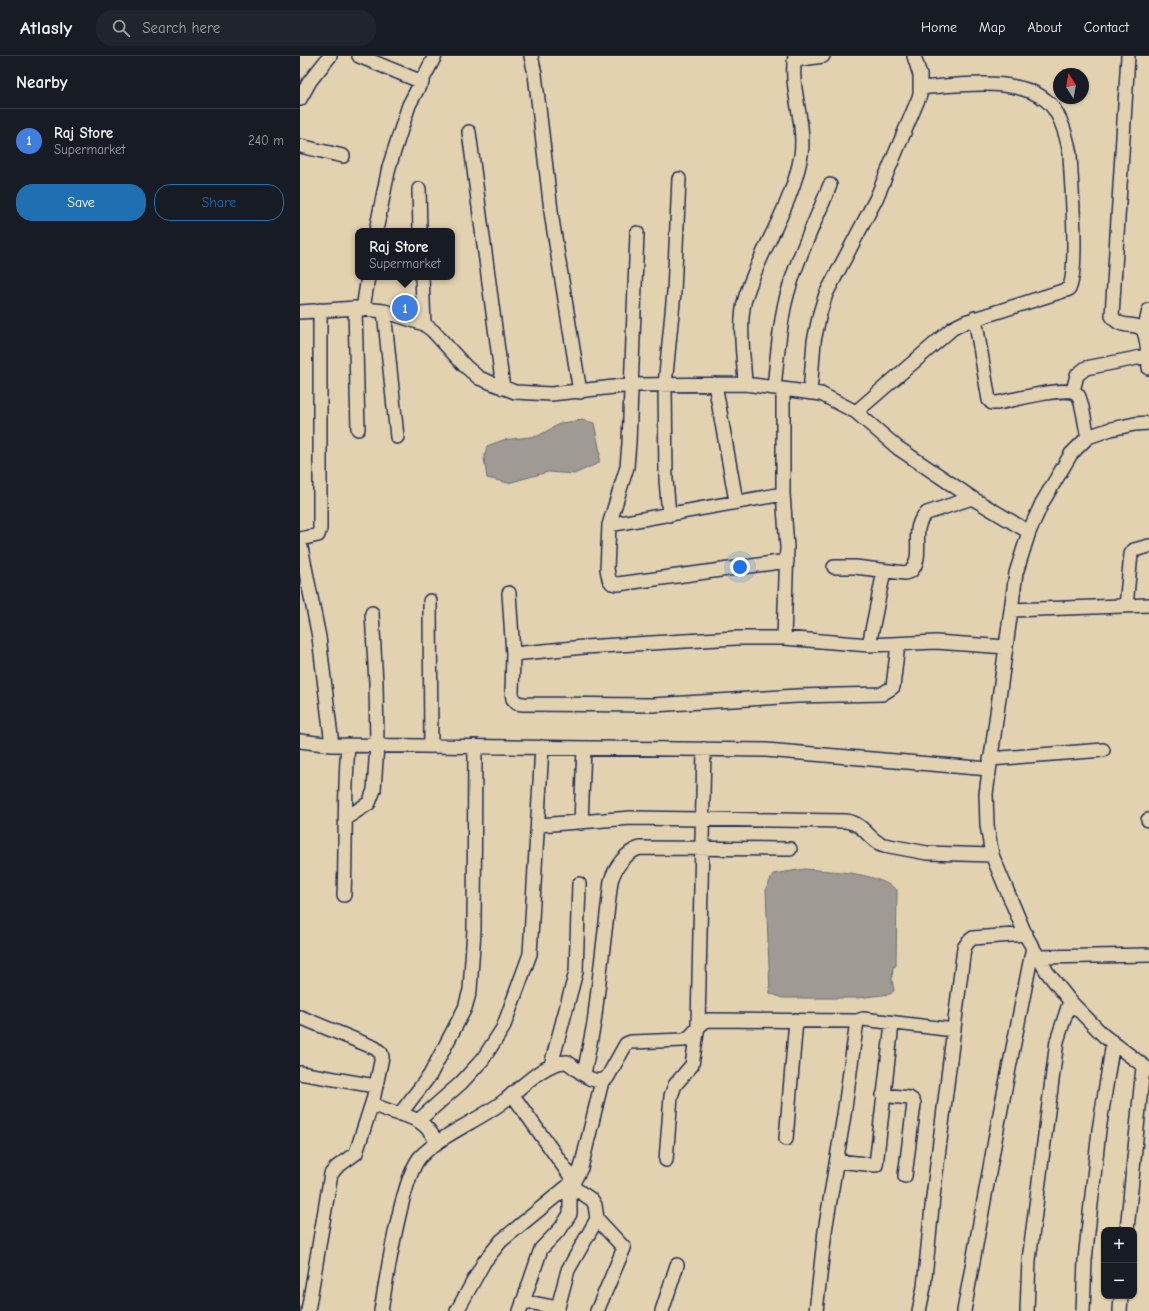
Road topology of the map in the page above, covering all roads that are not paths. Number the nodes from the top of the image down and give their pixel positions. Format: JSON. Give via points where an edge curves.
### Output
{"nodes":[{"id":1,"x":330,"y":56,"type":"edge"},
{"id":2,"x":359,"y":56,"type":"edge"},
{"id":3,"x":436,"y":56,"type":"edge"},
{"id":4,"x":531,"y":56,"type":"edge"},
{"id":5,"x":823,"y":56,"type":"edge"},
{"id":6,"x":914,"y":56,"type":"edge"},
{"id":7,"x":1128,"y":56,"type":"edge"},
{"id":8,"x":795,"y":58,"type":"edge"},
{"id":9,"x":422,"y":82,"type":"junction"},
{"id":10,"x":921,"y":88,"type":"junction"},
{"id":11,"x":300,"y":99,"type":"edge"},
{"id":12,"x":469,"y":132,"type":"dead end"},
{"id":13,"x":300,"y":146,"type":"edge"},
{"id":14,"x":343,"y":156,"type":"dead end"},
{"id":15,"x":679,"y":179,"type":"dead end"},
{"id":16,"x":830,"y":185,"type":"dead end"},
{"id":17,"x":419,"y":189,"type":"dead end"},
{"id":18,"x":377,"y":228,"type":"edge"},
{"id":19,"x":420,"y":228,"type":"edge"},
{"id":20,"x":636,"y":233,"type":"dead end"},
{"id":21,"x":367,"y":280,"type":"edge"},
{"id":22,"x":422,"y":280,"type":"edge"},
{"id":23,"x":359,"y":309,"type":"junction"},
{"id":24,"x":320,"y":310,"type":"junction"},
{"id":25,"x":1149,"y":310,"type":"edge"},
{"id":26,"x":384,"y":311,"type":"junction"},
{"id":27,"x":300,"y":312,"type":"edge"},
{"id":28,"x":975,"y":318,"type":"junction"},
{"id":29,"x":424,"y":324,"type":"junction"},
{"id":30,"x":1144,"y":332,"type":"junction"},
{"id":31,"x":1148,"y":362,"type":"edge"},
{"id":32,"x":715,"y":384,"type":"junction"},
{"id":33,"x":745,"y":384,"type":"junction"},
{"id":34,"x":632,"y":385,"type":"junction"},
{"id":35,"x":665,"y":386,"type":"junction"},
{"id":36,"x":503,"y":388,"type":"junction"},
{"id":37,"x":778,"y":388,"type":"junction"},
{"id":38,"x":580,"y":392,"type":"junction"},
{"id":39,"x":1073,"y":392,"type":"junction"},
{"id":40,"x":810,"y":393,"type":"junction"},
{"id":41,"x":856,"y":412,"type":"junction"},
{"id":42,"x":1149,"y":423,"type":"edge"},
{"id":43,"x":358,"y":429,"type":"dead end"},
{"id":44,"x":397,"y":437,"type":"dead end"},
{"id":45,"x":1088,"y":437,"type":"junction"},
{"id":46,"x":783,"y":494,"type":"junction"},
{"id":47,"x":972,"y":498,"type":"junction"},
{"id":48,"x":736,"y":501,"type":"junction"},
{"id":49,"x":669,"y":515,"type":"junction"},
{"id":50,"x":609,"y":525,"type":"junction"},
{"id":51,"x":1030,"y":532,"type":"junction"},
{"id":52,"x":300,"y":539,"type":"edge"},
{"id":53,"x":300,"y":542,"type":"edge"},
{"id":54,"x":1149,"y":546,"type":"edge"},
{"id":55,"x":786,"y":561,"type":"junction"},
{"id":56,"x":834,"y":567,"type":"dead end"},
{"id":57,"x":884,"y":571,"type":"junction"},
{"id":58,"x":509,"y":593,"type":"dead end"},
{"id":59,"x":430,"y":601,"type":"dead end"},
{"id":60,"x":1149,"y":605,"type":"edge"},
{"id":61,"x":1126,"y":606,"type":"junction"},
{"id":62,"x":1011,"y":610,"type":"junction"},
{"id":63,"x":372,"y":613,"type":"dead end"},
{"id":64,"x":784,"y":638,"type":"junction"},
{"id":65,"x":898,"y":644,"type":"junction"},
{"id":66,"x":869,"y":645,"type":"junction"},
{"id":67,"x":1006,"y":647,"type":"junction"},
{"id":68,"x":513,"y":654,"type":"junction"},
{"id":69,"x":300,"y":741,"type":"edge"},
{"id":70,"x":332,"y":745,"type":"junction"},
{"id":71,"x":348,"y":745,"type":"junction"},
{"id":72,"x":377,"y":745,"type":"junction"},
{"id":73,"x":431,"y":746,"type":"junction"},
{"id":74,"x":475,"y":746,"type":"junction"},
{"id":75,"x":542,"y":747,"type":"junction"},
{"id":76,"x":584,"y":748,"type":"junction"},
{"id":77,"x":704,"y":749,"type":"junction"},
{"id":78,"x":1103,"y":750,"type":"dead end"},
{"id":79,"x":990,"y":764,"type":"junction"},
{"id":80,"x":346,"y":818,"type":"junction"},
{"id":81,"x":702,"y":819,"type":"junction"},
{"id":82,"x":581,"y":823,"type":"junction"},
{"id":83,"x":538,"y":825,"type":"junction"},
{"id":84,"x":702,"y":848,"type":"junction"},
{"id":85,"x":790,"y":849,"type":"dead end"},
{"id":86,"x":992,"y":855,"type":"junction"},
{"id":87,"x":579,"y":884,"type":"dead end"},
{"id":88,"x":344,"y":895,"type":"dead end"},
{"id":89,"x":1026,"y":934,"type":"junction"},
{"id":90,"x":1036,"y":952,"type":"junction"},
{"id":91,"x":1149,"y":955,"type":"edge"},
{"id":92,"x":1070,"y":1002,"type":"junction"},
{"id":93,"x":300,"y":1016,"type":"edge"},
{"id":94,"x":796,"y":1020,"type":"junction"},
{"id":95,"x":857,"y":1021,"type":"junction"},
{"id":96,"x":892,"y":1024,"type":"junction"},
{"id":97,"x":698,"y":1026,"type":"junction"},
{"id":98,"x":954,"y":1030,"type":"junction"},
{"id":99,"x":1113,"y":1042,"type":"junction"},
{"id":100,"x":551,"y":1065,"type":"junction"},
{"id":101,"x":1146,"y":1069,"type":"edge"},
{"id":102,"x":300,"y":1073,"type":"edge"},
{"id":103,"x":584,"y":1074,"type":"junction"},
{"id":104,"x":602,"y":1081,"type":"junction"},
{"id":105,"x":375,"y":1086,"type":"junction"},
{"id":106,"x":512,"y":1094,"type":"junction"},
{"id":107,"x":883,"y":1095,"type":"junction"},
{"id":108,"x":373,"y":1100,"type":"junction"},
{"id":109,"x":400,"y":1114,"type":"junction"},
{"id":110,"x":419,"y":1120,"type":"junction"},
{"id":111,"x":786,"y":1139,"type":"dead end"},
{"id":112,"x":437,"y":1143,"type":"junction"},
{"id":113,"x":666,"y":1160,"type":"dead end"},
{"id":114,"x":837,"y":1161,"type":"junction"},
{"id":115,"x":905,"y":1176,"type":"dead end"},
{"id":116,"x":572,"y":1183,"type":"junction"},
{"id":117,"x":597,"y":1219,"type":"junction"},
{"id":118,"x":1127,"y":1227,"type":"edge"},
{"id":119,"x":677,"y":1265,"type":"dead end"},
{"id":120,"x":1121,"y":1299,"type":"edge"},
{"id":121,"x":522,"y":1306,"type":"edge"},
{"id":122,"x":558,"y":1310,"type":"edge"},
{"id":123,"x":308,"y":1311,"type":"edge"},
{"id":124,"x":380,"y":1311,"type":"edge"},
{"id":125,"x":457,"y":1311,"type":"edge"},
{"id":126,"x":597,"y":1311,"type":"edge"},
{"id":127,"x":662,"y":1311,"type":"edge"},
{"id":128,"x":816,"y":1311,"type":"edge"},
{"id":129,"x":919,"y":1311,"type":"edge"},
{"id":130,"x":964,"y":1311,"type":"edge"},
{"id":131,"x":1027,"y":1311,"type":"edge"},
{"id":132,"x":1083,"y":1311,"type":"edge"},
{"id":133,"x":1120,"y":1311,"type":"edge"}],
"edges":[{"from":1,"to":11,"type":"street"},
{"from":2,"to":9,"type":"street"},
{"from":3,"to":9,"type":"street"},
{"from":4,"to":38,"type":"street","via":[[536,74],[552,219]]},
{"from":5,"to":8,"type":"street"},
{"from":6,"to":10,"type":"street"},
{"from":7,"to":30,"type":"street","via":[[1111,310],[1116,322],[1121,325],[1138,326]]},
{"from":8,"to":33,"type":"street","via":[[793,73],[802,138],[800,156],[783,213],[744,300],[742,315]]},
{"from":9,"to":18,"type":"street","via":[[410,105],[389,168]]},
{"from":10,"to":28,"type":"street","via":[[990,84],[1028,91],[1048,102],[1056,113],[1068,142],[1073,253],[1072,283],[1069,289]]},
{"from":10,"to":40,"type":"street","via":[[876,199],[826,294],[814,341]]},
{"from":12,"to":36,"type":"street"},
{"from":13,"to":14,"type":"street"},
{"from":15,"to":35,"type":"street","via":[[674,292]]},
{"from":16,"to":37,"type":"street","via":[[785,302],[781,322]]},
{"from":17,"to":19,"type":"street"},
{"from":20,"to":34,"type":"street"},
{"from":21,"to":23,"type":"street"},
{"from":22,"to":29,"type":"street"},
{"from":23,"to":24,"type":"street"},
{"from":23,"to":26,"type":"street"},
{"from":23,"to":43,"type":"street"},
{"from":24,"to":27,"type":"street"},
{"from":24,"to":52,"type":"street","via":[[320,529],[318,535]]},
{"from":25,"to":30,"type":"street"},
{"from":26,"to":29,"type":"street"},
{"from":26,"to":44,"type":"street"},
{"from":28,"to":39,"type":"street","via":[[984,382],[992,403],[1058,391]]},
{"from":28,"to":41,"type":"street","via":[[953,328]]},
{"from":29,"to":36,"type":"street","via":[[479,378]]},
{"from":30,"to":31,"type":"street"},
{"from":31,"to":39,"type":"street","via":[[1086,368],[1077,375]]},
{"from":32,"to":33,"type":"street"},
{"from":32,"to":35,"type":"street"},
{"from":32,"to":48,"type":"street"},
{"from":33,"to":37,"type":"street"},
{"from":34,"to":35,"type":"street"},
{"from":34,"to":38,"type":"street"},
{"from":34,"to":50,"type":"street","via":[[627,467]]},
{"from":35,"to":49,"type":"street"},
{"from":36,"to":38,"type":"street","via":[[515,392],[551,394]]},
{"from":37,"to":40,"type":"street"},
{"from":37,"to":46,"type":"street"},
{"from":39,"to":45,"type":"street","via":[[1078,394],[1080,400]]},
{"from":40,"to":41,"type":"street","via":[[821,394]]},
{"from":41,"to":47,"type":"street","via":[[898,448]]},
{"from":42,"to":45,"type":"street","via":[[1112,429]]},
{"from":45,"to":51,"type":"street","via":[[1071,454],[1055,478]]},
{"from":46,"to":48,"type":"street"},
{"from":46,"to":55,"type":"street"},
{"from":47,"to":51,"type":"street"},
{"from":47,"to":57,"type":"street","via":[[927,513],[921,518],[918,524],[916,562],[911,571]]},
{"from":48,"to":49,"type":"street"},
{"from":49,"to":50,"type":"street"},
{"from":50,"to":55,"type":"street","via":[[607,569],[612,583]]},
{"from":51,"to":62,"type":"street","via":[[1016,573]]},
{"from":53,"to":70,"type":"street","via":[[319,637]]},
{"from":54,"to":61,"type":"street","via":[[1134,550],[1131,554]]},
{"from":55,"to":64,"type":"street"},
{"from":56,"to":57,"type":"street"},
{"from":57,"to":66,"type":"street"},
{"from":58,"to":68,"type":"street"},
{"from":59,"to":73,"type":"street"},
{"from":60,"to":61,"type":"street"},
{"from":61,"to":62,"type":"street"},
{"from":62,"to":67,"type":"street"},
{"from":63,"to":72,"type":"street"},
{"from":64,"to":66,"type":"street"},
{"from":64,"to":68,"type":"street","via":[[584,646]]},
{"from":65,"to":66,"type":"street"},
{"from":65,"to":67,"type":"street","via":[[936,642]]},
{"from":65,"to":68,"type":"street","via":[[893,687],[882,694],[796,696],[653,705],[517,703],[512,693]]},
{"from":67,"to":79,"type":"street"},
{"from":69,"to":70,"type":"street"},
{"from":70,"to":71,"type":"street"},
{"from":71,"to":72,"type":"street"},
{"from":71,"to":80,"type":"street"},
{"from":72,"to":73,"type":"street"},
{"from":72,"to":80,"type":"street","via":[[373,797],[369,804]]},
{"from":73,"to":74,"type":"street"},
{"from":74,"to":75,"type":"street"},
{"from":74,"to":109,"type":"street","via":[[474,930],[470,990],[465,1008],[430,1075]]},
{"from":75,"to":76,"type":"street"},
{"from":75,"to":83,"type":"street"},
{"from":76,"to":77,"type":"street"},
{"from":76,"to":82,"type":"street"},
{"from":77,"to":79,"type":"street","via":[[766,750]]},
{"from":77,"to":81,"type":"street"},
{"from":78,"to":79,"type":"street"},
{"from":79,"to":86,"type":"street","via":[[986,794],[987,825]]},
{"from":80,"to":88,"type":"street"},
{"from":81,"to":82,"type":"street","via":[[631,818]]},
{"from":81,"to":84,"type":"street"},
{"from":81,"to":86,"type":"street","via":[[855,822],[878,844],[927,853]]},
{"from":82,"to":83,"type":"street"},
{"from":83,"to":110,"type":"street","via":[[530,954],[503,1028],[476,1068]]},
{"from":84,"to":85,"type":"street"},
{"from":84,"to":97,"type":"street"},
{"from":84,"to":103,"type":"street","via":[[640,848],[628,855],[613,874],[594,1023]]},
{"from":86,"to":89,"type":"street"},
{"from":87,"to":100,"type":"street","via":[[576,972]]},
{"from":89,"to":90,"type":"street"},
{"from":89,"to":98,"type":"street","via":[[973,938],[968,942],[964,948]]},
{"from":90,"to":91,"type":"street"},
{"from":90,"to":92,"type":"street","via":[[1047,972]]},
{"from":90,"to":130,"type":"street","via":[[997,1129]]},
{"from":92,"to":99,"type":"street"},
{"from":92,"to":131,"type":"street","via":[[1056,1049],[1029,1260]]},
{"from":93,"to":105,"type":"street","via":[[375,1048],[381,1053]]},
{"from":94,"to":95,"type":"street"},
{"from":94,"to":97,"type":"street","via":[[724,1019],[708,1020]]},
{"from":94,"to":111,"type":"street"},
{"from":95,"to":96,"type":"street","via":[[863,1019]]},
{"from":95,"to":114,"type":"street"},
{"from":96,"to":98,"type":"street"},
{"from":96,"to":107,"type":"street"},
{"from":97,"to":104,"type":"street","via":[[689,1038],[684,1040],[626,1044],[607,1078]]},
{"from":97,"to":113,"type":"street","via":[[692,1065],[675,1086],[671,1096]]},
{"from":98,"to":129,"type":"street"},
{"from":99,"to":101,"type":"street"},
{"from":99,"to":132,"type":"street","via":[[1098,1137],[1085,1260]]},
{"from":100,"to":103,"type":"street","via":[[567,1062]]},
{"from":100,"to":106,"type":"street"},
{"from":101,"to":118,"type":"street"},
{"from":102,"to":105,"type":"street"},
{"from":103,"to":104,"type":"street","via":[[596,1081]]},
{"from":104,"to":116,"type":"street","via":[[581,1168]]},
{"from":105,"to":108,"type":"street"},
{"from":106,"to":112,"type":"street"},
{"from":106,"to":116,"type":"street"},
{"from":107,"to":114,"type":"street","via":[[876,1165]]},
{"from":107,"to":115,"type":"street","via":[[908,1098],[914,1104]]},
{"from":108,"to":109,"type":"street","via":[[380,1108]]},
{"from":108,"to":123,"type":"street","via":[[356,1153],[331,1174]]},
{"from":109,"to":110,"type":"street"},
{"from":110,"to":112,"type":"street","via":[[432,1132]]},
{"from":112,"to":124,"type":"street","via":[[415,1163],[410,1176]]},
{"from":114,"to":128,"type":"street"},
{"from":116,"to":117,"type":"street","via":[[592,1200]]},
{"from":116,"to":121,"type":"street","via":[[570,1214],[541,1249]]},
{"from":116,"to":125,"type":"street","via":[[501,1241],[484,1262]]},
{"from":117,"to":122,"type":"street","via":[[568,1270]]},
{"from":117,"to":126,"type":"street","via":[[624,1248]]},
{"from":119,"to":127,"type":"street"},
{"from":120,"to":133,"type":"street"},
{"from":121,"to":122,"type":"street"}]}
